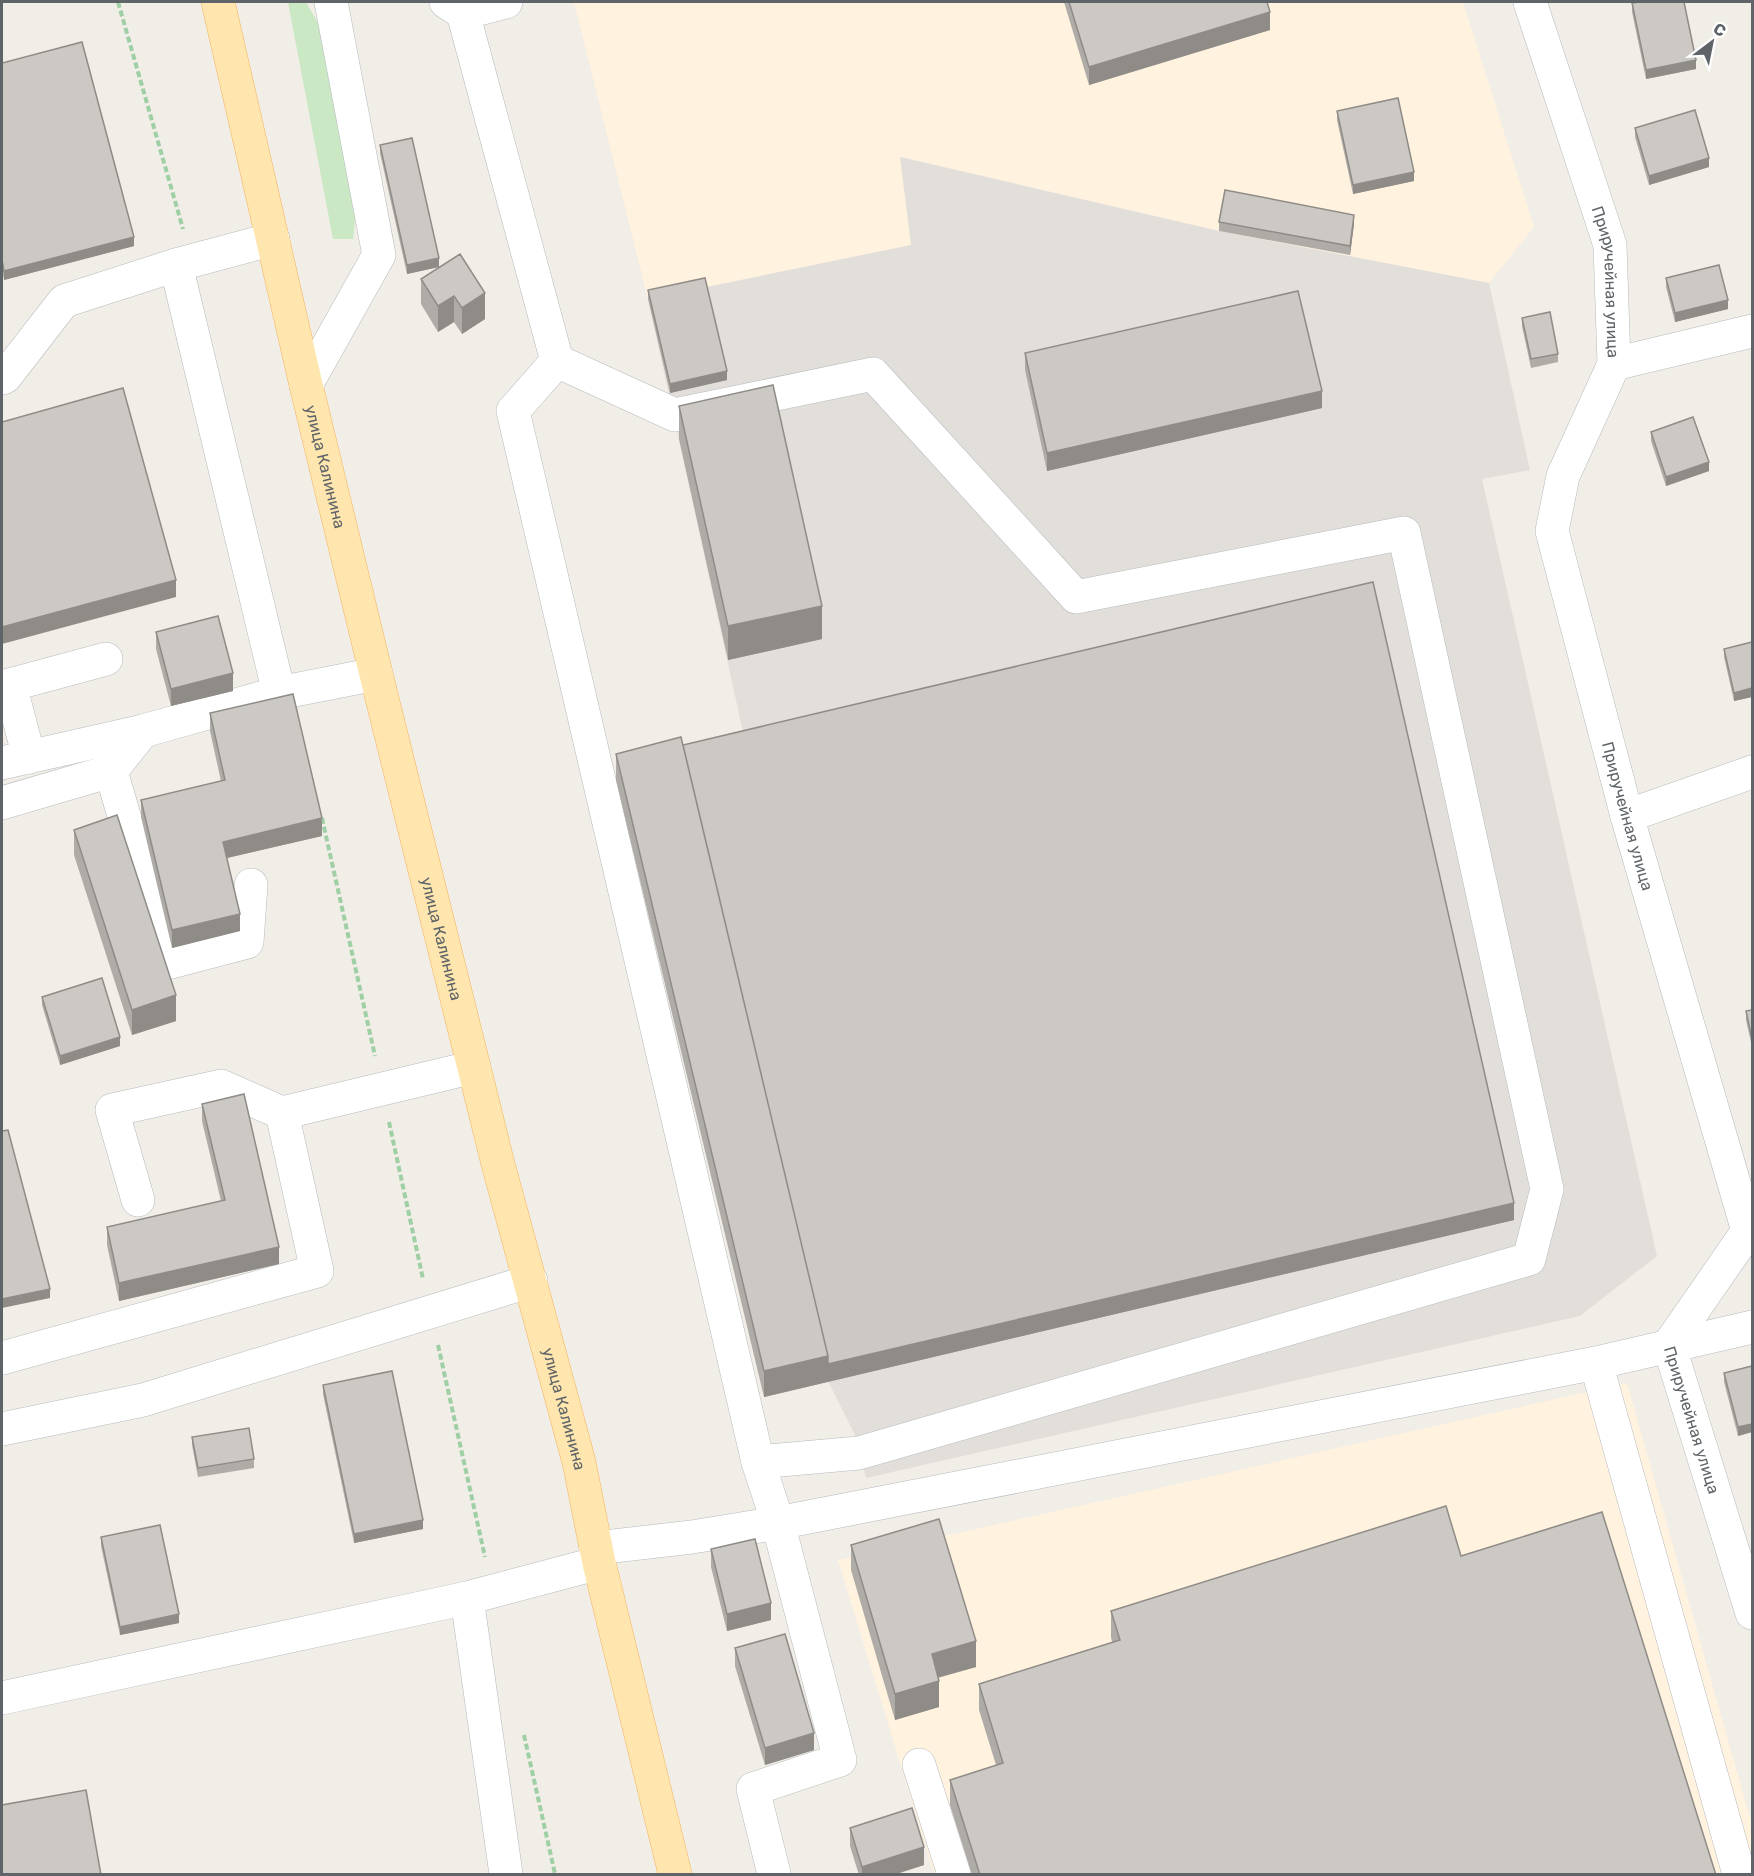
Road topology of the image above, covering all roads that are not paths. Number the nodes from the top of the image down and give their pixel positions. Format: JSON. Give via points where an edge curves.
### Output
{"nodes":[{"id":1,"x":218,"y":2,"type":"edge"},
{"id":2,"x":331,"y":2,"type":"edge"},
{"id":3,"x":506,"y":2,"type":"edge"},
{"id":4,"x":1530,"y":2,"type":"edge"},
{"id":5,"x":455,"y":7,"type":"edge"},
{"id":6,"x":273,"y":239,"type":"junction"},
{"id":7,"x":184,"y":263,"type":"junction"},
{"id":8,"x":1752,"y":331,"type":"edge"},
{"id":9,"x":557,"y":361,"type":"junction"},
{"id":10,"x":1614,"y":364,"type":"junction"},
{"id":11,"x":2,"y":378,"type":"edge"},
{"id":12,"x":306,"y":385,"type":"junction"},
{"id":13,"x":106,"y":659,"type":"dead end"},
{"id":14,"x":375,"y":674,"type":"junction"},
{"id":15,"x":6,"y":686,"type":"edge"},
{"id":16,"x":279,"y":693,"type":"junction"},
{"id":17,"x":143,"y":731,"type":"junction"},
{"id":18,"x":15,"y":760,"type":"edge"},
{"id":19,"x":111,"y":771,"type":"junction"},
{"id":20,"x":1752,"y":772,"type":"edge"},
{"id":21,"x":2,"y":803,"type":"edge"},
{"id":22,"x":1627,"y":816,"type":"junction"},
{"id":23,"x":251,"y":885,"type":"dead end"},
{"id":24,"x":474,"y":1067,"type":"junction"},
{"id":25,"x":282,"y":1113,"type":"junction"},
{"id":26,"x":138,"y":1200,"type":"dead end"},
{"id":27,"x":531,"y":1281,"type":"junction"},
{"id":28,"x":1752,"y":1327,"type":"edge"},
{"id":29,"x":1670,"y":1345,"type":"junction"},
{"id":30,"x":2,"y":1358,"type":"edge"},
{"id":31,"x":1596,"y":1363,"type":"junction"},
{"id":32,"x":2,"y":1429,"type":"edge"},
{"id":33,"x":759,"y":1462,"type":"junction"},
{"id":34,"x":778,"y":1523,"type":"junction"},
{"id":35,"x":598,"y":1556,"type":"junction"},
{"id":36,"x":480,"y":1594,"type":"junction"},
{"id":37,"x":1752,"y":1613,"type":"edge"},
{"id":38,"x":2,"y":1698,"type":"edge"},
{"id":39,"x":919,"y":1765,"type":"dead end"},
{"id":40,"x":506,"y":1875,"type":"edge"},
{"id":41,"x":675,"y":1875,"type":"edge"},
{"id":42,"x":774,"y":1875,"type":"edge"},
{"id":43,"x":954,"y":1875,"type":"edge"},
{"id":44,"x":1739,"y":1875,"type":"edge"}],
"edges":[{"from":1,"to":6,"type":"main road","name":"улица Калинина"},
{"from":2,"to":12,"type":"street","via":[[379,255]]},
{"from":3,"to":5,"type":"street"},
{"from":4,"to":10,"type":"street","name":"Приручейная улица","via":[[1610,245]]},
{"from":5,"to":9,"type":"street"},
{"from":6,"to":7,"type":"street"},
{"from":6,"to":12,"type":"main road","name":"улица Калинина"},
{"from":7,"to":11,"type":"street","via":[[64,301]]},
{"from":7,"to":16,"type":"street"},
{"from":8,"to":10,"type":"street"},
{"from":9,"to":33,"type":"street","via":[[513,411]]},
{"from":9,"to":33,"type":"street","via":[[675,415],[873,374],[1076,597],[1404,534],[1547,1189],[1528,1259],[859,1453]]},
{"from":10,"to":22,"type":"street","name":"Приручейная улица","via":[[1563,476],[1552,531]]},
{"from":12,"to":14,"type":"main road","name":"улица Калинина"},
{"from":13,"to":15,"type":"street"},
{"from":14,"to":16,"type":"street"},
{"from":14,"to":24,"type":"main road","name":"улица Калинина"},
{"from":15,"to":18,"type":"street"},
{"from":16,"to":17,"type":"street"},
{"from":17,"to":18,"type":"street"},
{"from":17,"to":19,"type":"street"},
{"from":19,"to":21,"type":"street"},
{"from":19,"to":23,"type":"street","via":[[166,963],[247,942]]},
{"from":20,"to":22,"type":"street"},
{"from":22,"to":29,"type":"street","name":"Приручейная улица","via":[[1748,1231]]},
{"from":24,"to":25,"type":"street"},
{"from":24,"to":27,"type":"main road","name":"улица Калинина"},
{"from":25,"to":26,"type":"street","via":[[221,1086],[112,1110]]},
{"from":25,"to":30,"type":"street","via":[[317,1271]]},
{"from":27,"to":32,"type":"street","via":[[143,1400]]},
{"from":27,"to":35,"type":"main road","name":"улица Калинина","via":[[579,1461]]},
{"from":28,"to":29,"type":"street"},
{"from":29,"to":31,"type":"street"},
{"from":29,"to":37,"type":"street","name":"Приручейная улица"},
{"from":31,"to":34,"type":"street"},
{"from":31,"to":44,"type":"street"},
{"from":33,"to":34,"type":"street"},
{"from":34,"to":35,"type":"street"},
{"from":34,"to":42,"type":"street","via":[[840,1760],[753,1789]]},
{"from":35,"to":36,"type":"street"},
{"from":35,"to":41,"type":"main road","name":"улица Калинина"},
{"from":36,"to":38,"type":"street"},
{"from":36,"to":40,"type":"street"},
{"from":39,"to":43,"type":"street"}]}
